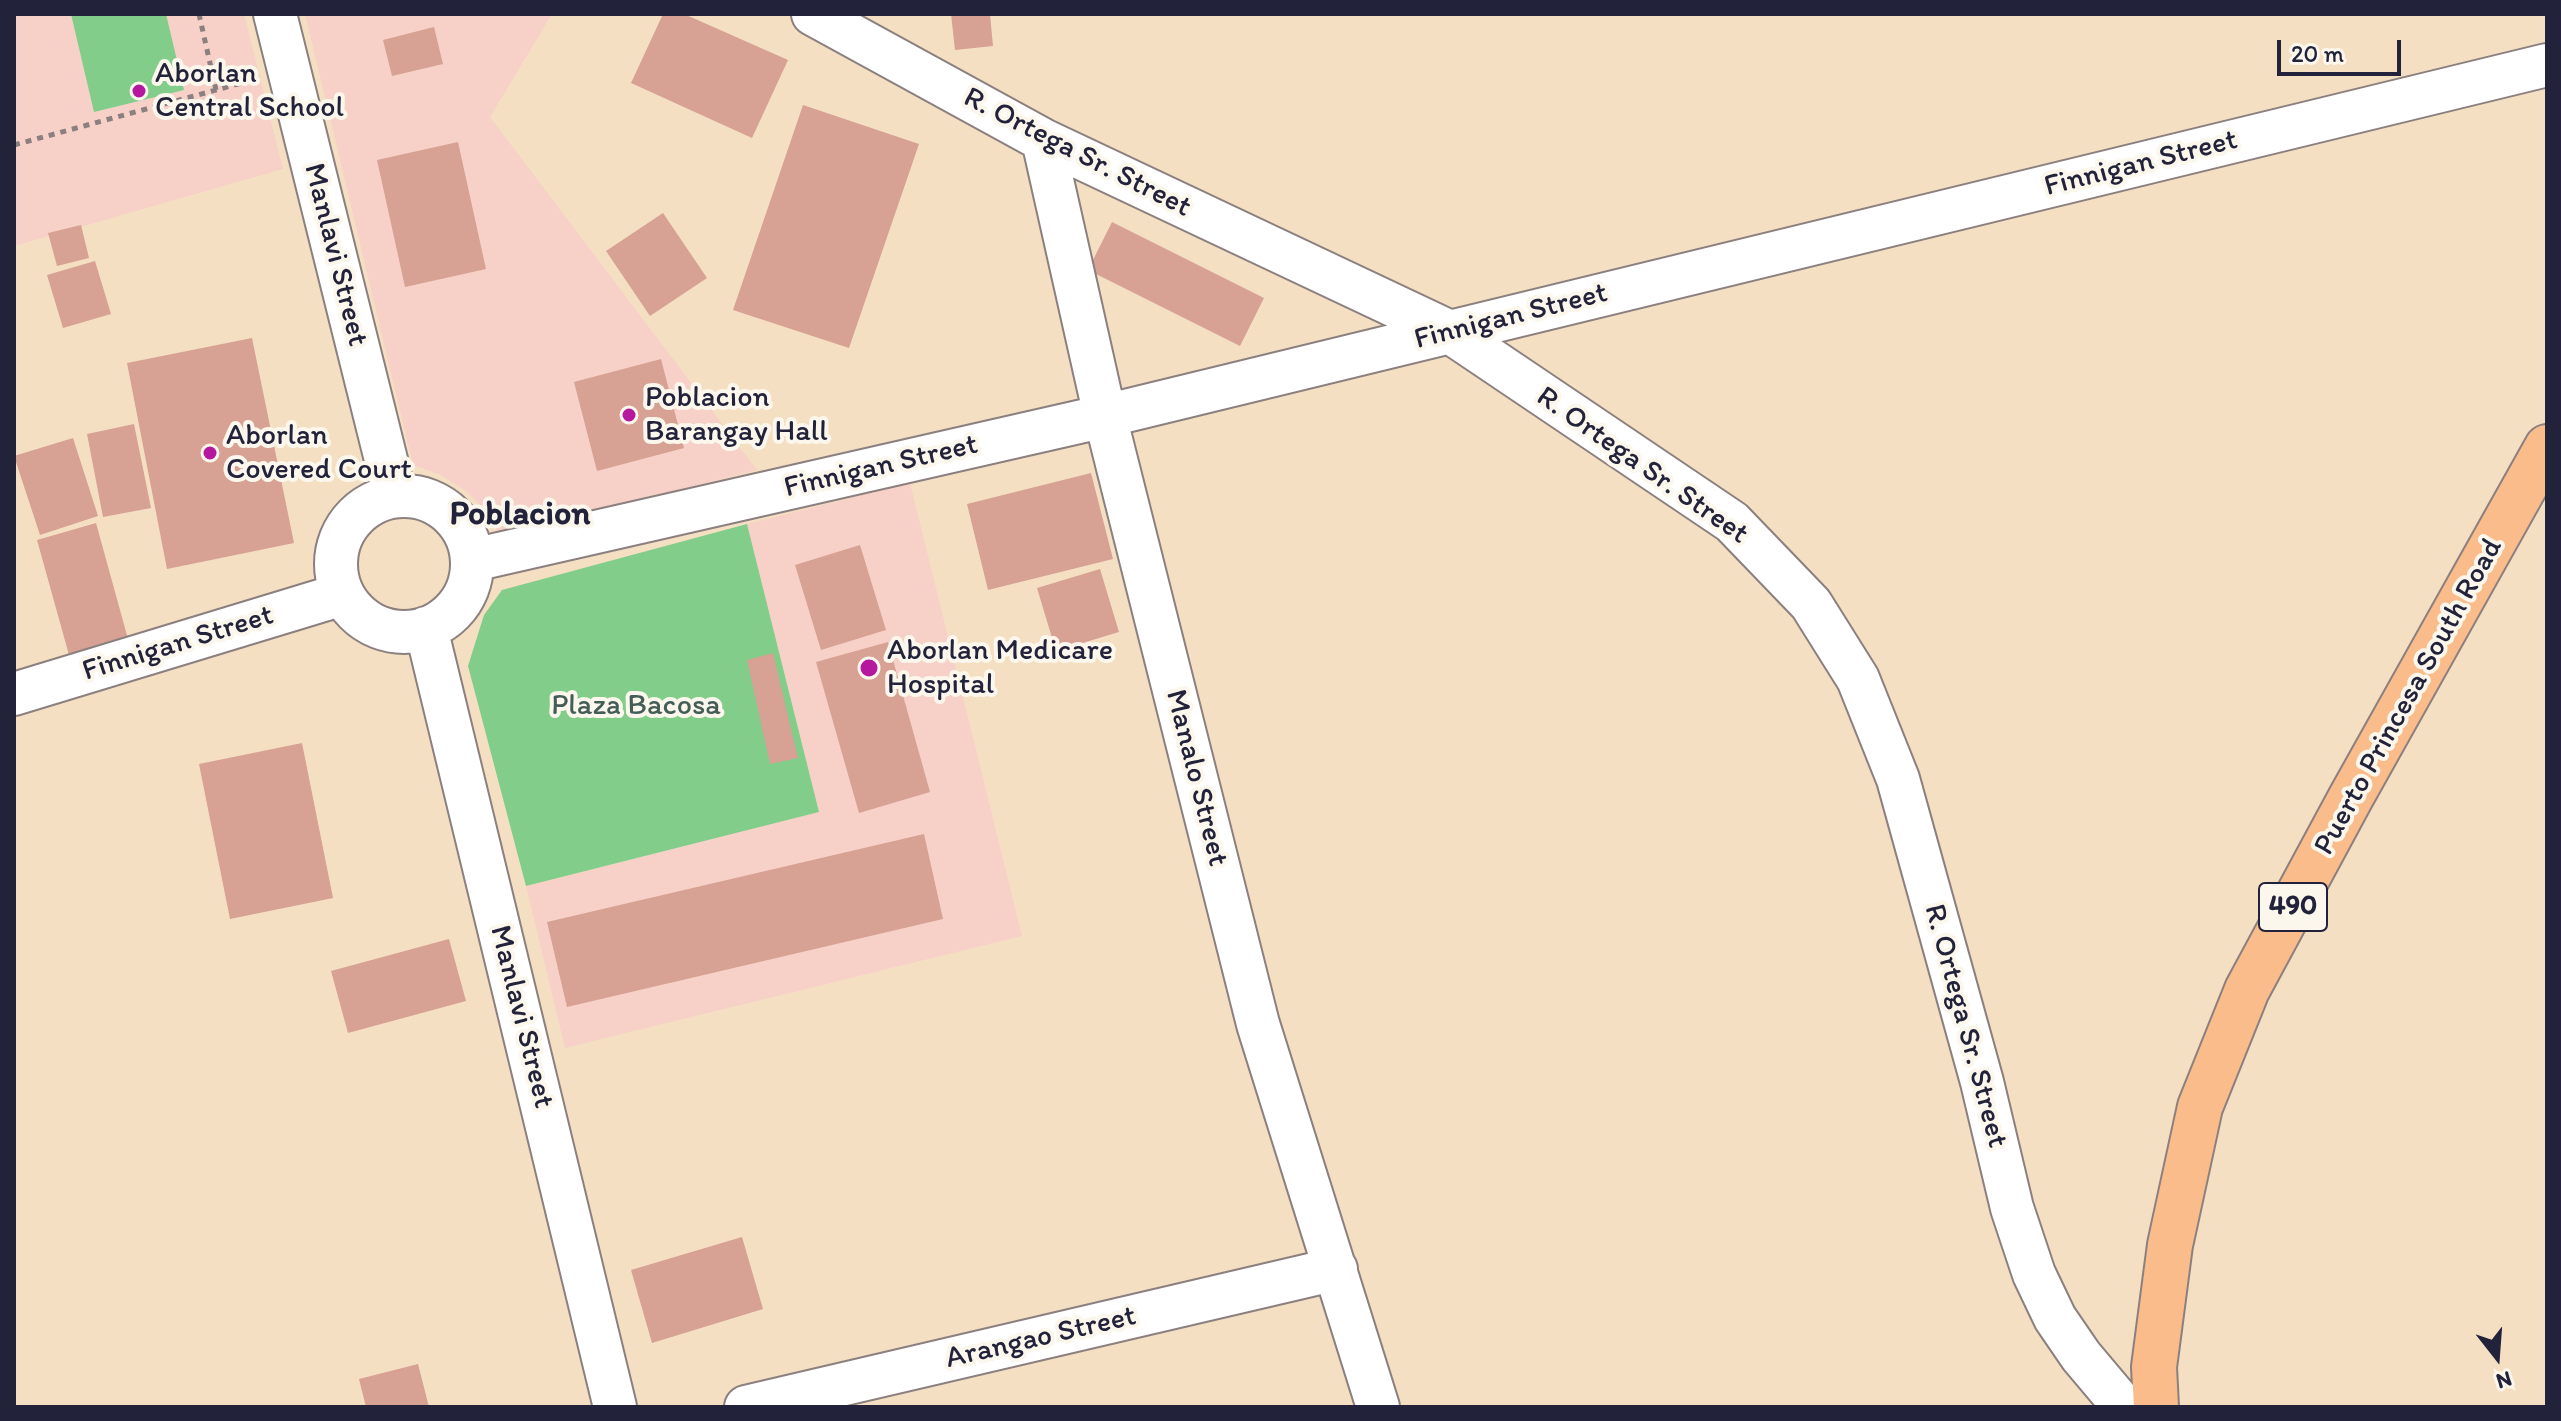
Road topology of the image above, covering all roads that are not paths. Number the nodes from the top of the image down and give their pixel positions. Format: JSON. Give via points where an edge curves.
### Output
{"nodes":[{"id":1,"x":275,"y":14,"type":"edge"},
{"id":2,"x":813,"y":14,"type":"edge"},
{"id":3,"x":2547,"y":65,"type":"edge"},
{"id":4,"x":1043,"y":140,"type":"junction"},
{"id":5,"x":1450,"y":332,"type":"junction"},
{"id":6,"x":1105,"y":416,"type":"junction"},
{"id":7,"x":2547,"y":447,"type":"edge"},
{"id":8,"x":395,"y":496,"type":"junction"},
{"id":9,"x":473,"y":560,"type":"junction"},
{"id":10,"x":343,"y":594,"type":"junction"},
{"id":11,"x":426,"y":628,"type":"junction"},
{"id":12,"x":14,"y":694,"type":"edge"},
{"id":13,"x":1336,"y":1269,"type":"junction"},
{"id":14,"x":615,"y":1407,"type":"edge"},
{"id":15,"x":746,"y":1407,"type":"edge"},
{"id":16,"x":1378,"y":1407,"type":"edge"},
{"id":17,"x":2124,"y":1407,"type":"edge"},
{"id":18,"x":2156,"y":1407,"type":"edge"}],
"edges":[{"from":1,"to":8,"type":"street","name":"Manlavi Street"},
{"from":2,"to":4,"type":"street","name":"R. Ortega Sr. Street"},
{"from":3,"to":5,"type":"street","name":"Finnigan Street"},
{"from":4,"to":5,"type":"street","name":"R. Ortega Sr. Street"},
{"from":4,"to":6,"type":"street","name":"Manalo Street"},
{"from":5,"to":6,"type":"street","name":"Finnigan Street"},
{"from":5,"to":17,"type":"street","name":"R. Ortega Sr. Street","via":[[1732,522],[1811,604],[1835,641],[1858,679],[1898,779],[2034,1274],[2055,1318]]},
{"from":6,"to":9,"type":"street","name":"Finnigan Street"},
{"from":6,"to":13,"type":"street","name":"Manalo Street","via":[[1258,1024]]},
{"from":7,"to":18,"type":"main road","name":"Puerto Princesa South Road","number":"490","via":[[2247,990],[2200,1107],[2170,1245],[2154,1367]]},
{"from":8,"to":9,"type":"street","via":[[438,504],[456,519]]},
{"from":8,"to":10,"type":"street","via":[[357,514],[344,532],[336,553]]},
{"from":9,"to":11,"type":"street","via":[[461,602]]},
{"from":10,"to":11,"type":"street","via":[[369,623],[407,632]]},
{"from":10,"to":12,"type":"street","name":"Finnigan Street"},
{"from":11,"to":14,"type":"street","name":"Manlavi Street"},
{"from":13,"to":15,"type":"street","name":"Arangao Street"},
{"from":13,"to":16,"type":"street","name":"Manalo Street"}]}
